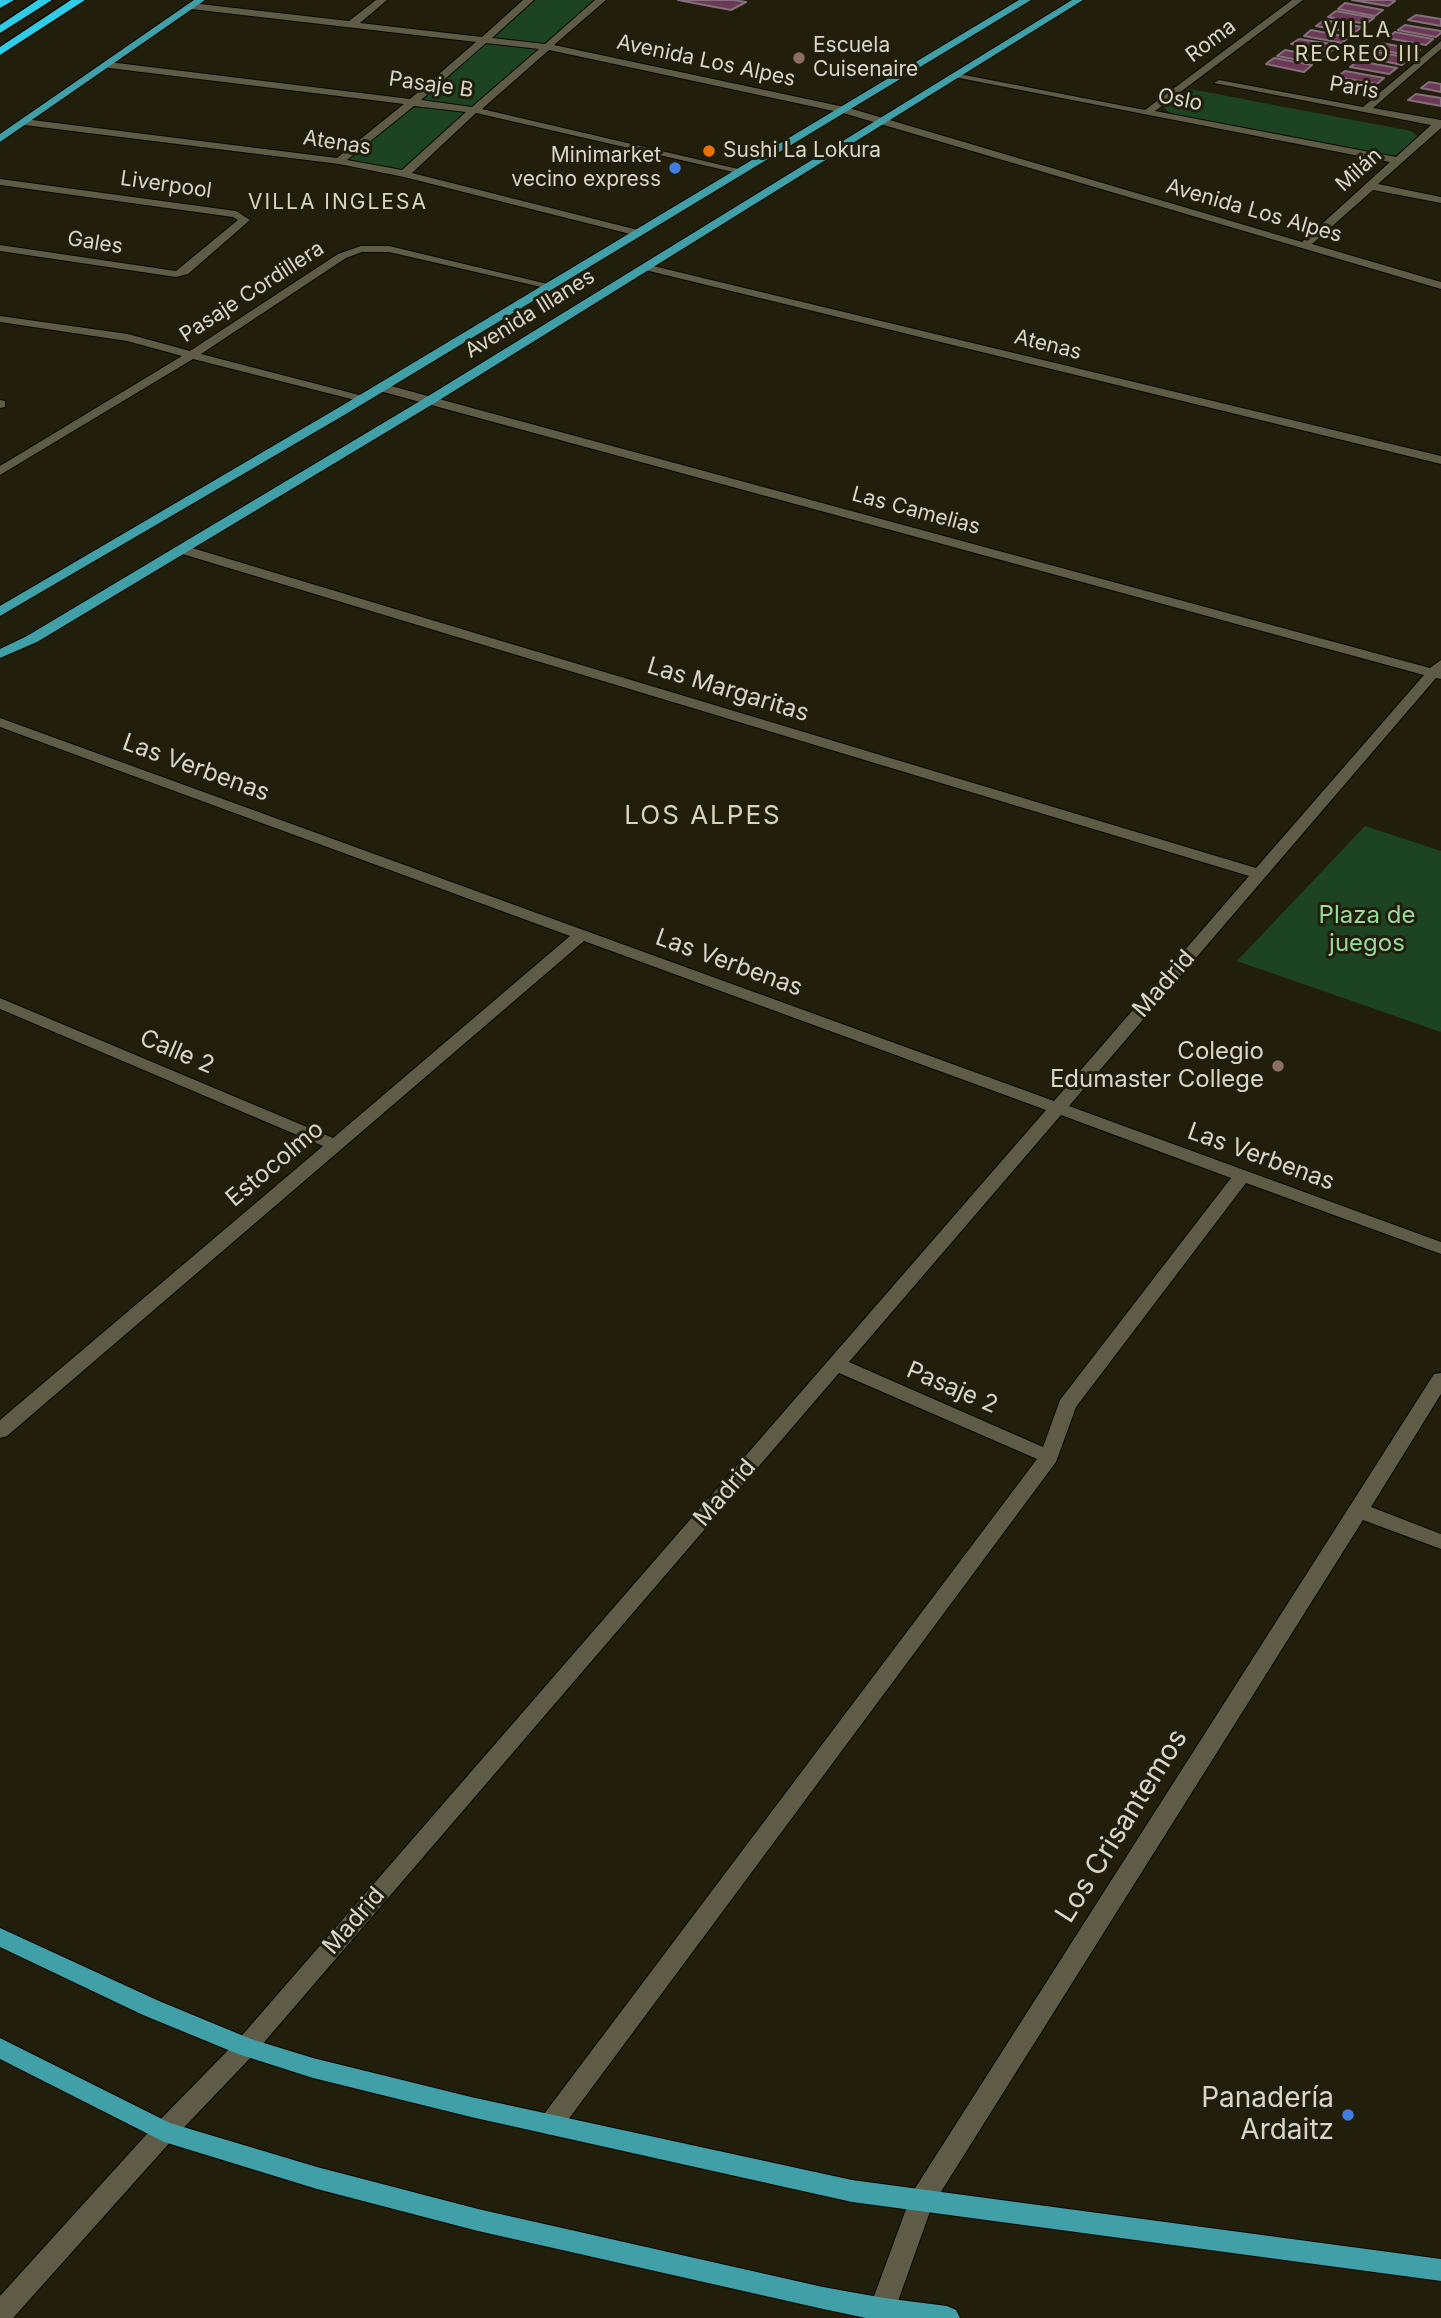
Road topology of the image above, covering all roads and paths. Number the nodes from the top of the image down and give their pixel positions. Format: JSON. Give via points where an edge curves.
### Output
{"nodes":[{"id":1,"x":8,"y":0,"type":"edge"},
{"id":2,"x":46,"y":0,"type":"edge"},
{"id":3,"x":79,"y":0,"type":"edge"},
{"id":4,"x":382,"y":0,"type":"edge"},
{"id":5,"x":529,"y":0,"type":"edge"},
{"id":6,"x":601,"y":0,"type":"edge"},
{"id":7,"x":1026,"y":0,"type":"edge"},
{"id":8,"x":1078,"y":0,"type":"edge"},
{"id":9,"x":1298,"y":0,"type":"edge"},
{"id":10,"x":196,"y":3,"type":"edge"},
{"id":11,"x":0,"y":5,"type":"edge"},
{"id":12,"x":352,"y":24,"type":"junction"},
{"id":13,"x":0,"y":30,"type":"edge"},
{"id":14,"x":485,"y":39,"type":"junction"},
{"id":15,"x":1441,"y":44,"type":"edge"},
{"id":16,"x":548,"y":47,"type":"junction"},
{"id":17,"x":0,"y":52,"type":"edge"},
{"id":18,"x":109,"y":65,"type":"junction"},
{"id":19,"x":954,"y":76,"type":"junction"},
{"id":20,"x":1219,"y":83,"type":"dead end"},
{"id":21,"x":414,"y":101,"type":"junction"},
{"id":22,"x":1366,"y":109,"type":"junction"},
{"id":23,"x":474,"y":110,"type":"junction"},
{"id":24,"x":845,"y":110,"type":"junction"},
{"id":25,"x":1147,"y":113,"type":"junction"},
{"id":26,"x":882,"y":121,"type":"junction"},
{"id":27,"x":24,"y":122,"type":"junction"},
{"id":28,"x":1441,"y":123,"type":"edge"},
{"id":29,"x":0,"y":139,"type":"edge"},
{"id":30,"x":339,"y":161,"type":"junction"},
{"id":31,"x":1399,"y":161,"type":"junction"},
{"id":32,"x":742,"y":171,"type":"junction"},
{"id":33,"x":404,"y":174,"type":"junction"},
{"id":34,"x":0,"y":182,"type":"edge"},
{"id":35,"x":1371,"y":186,"type":"junction"},
{"id":36,"x":1441,"y":200,"type":"edge"},
{"id":37,"x":638,"y":233,"type":"junction"},
{"id":38,"x":1304,"y":246,"type":"junction"},
{"id":39,"x":0,"y":248,"type":"edge"},
{"id":40,"x":645,"y":267,"type":"junction"},
{"id":41,"x":184,"y":272,"type":"joint"},
{"id":42,"x":550,"y":286,"type":"junction"},
{"id":43,"x":1441,"y":286,"type":"edge"},
{"id":44,"x":0,"y":319,"type":"edge"},
{"id":45,"x":193,"y":354,"type":"junction"},
{"id":46,"x":380,"y":387,"type":"junction"},
{"id":47,"x":359,"y":399,"type":"junction"},
{"id":48,"x":429,"y":401,"type":"junction"},
{"id":49,"x":1441,"y":460,"type":"edge"},
{"id":50,"x":0,"y":471,"type":"edge"},
{"id":51,"x":184,"y":550,"type":"junction"},
{"id":52,"x":0,"y":612,"type":"edge"},
{"id":53,"x":0,"y":654,"type":"edge"},
{"id":54,"x":1438,"y":670,"type":"edge"},
{"id":55,"x":0,"y":722,"type":"edge"},
{"id":56,"x":1259,"y":874,"type":"junction"},
{"id":57,"x":581,"y":934,"type":"junction"},
{"id":58,"x":0,"y":1003,"type":"edge"},
{"id":59,"x":1056,"y":1108,"type":"junction"},
{"id":60,"x":335,"y":1145,"type":"junction"},
{"id":61,"x":1242,"y":1176,"type":"junction"},
{"id":62,"x":1441,"y":1248,"type":"edge"},
{"id":63,"x":836,"y":1364,"type":"junction"},
{"id":64,"x":1441,"y":1379,"type":"edge"},
{"id":65,"x":1,"y":1428,"type":"edge"},
{"id":66,"x":1049,"y":1457,"type":"junction"},
{"id":67,"x":1358,"y":1510,"type":"junction"},
{"id":68,"x":1441,"y":1542,"type":"edge"},
{"id":69,"x":0,"y":1937,"type":"edge"},
{"id":70,"x":246,"y":2047,"type":"junction"},
{"id":71,"x":0,"y":2048,"type":"edge"},
{"id":72,"x":550,"y":2125,"type":"junction"},
{"id":73,"x":164,"y":2132,"type":"junction"},
{"id":74,"x":921,"y":2201,"type":"junction"},
{"id":75,"x":1441,"y":2270,"type":"edge"},
{"id":76,"x":0,"y":2314,"type":"edge"},
{"id":77,"x":881,"y":2314,"type":"edge"},
{"id":78,"x":947,"y":2318,"type":"edge"}],
"edges":[{"from":1,"to":11,"type":"highway"},
{"from":2,"to":13,"type":"highway"},
{"from":3,"to":17,"type":"highway"},
{"from":4,"to":12,"type":"street"},
{"from":5,"to":14,"type":"street"},
{"from":6,"to":16,"type":"street"},
{"from":7,"to":24,"type":"main road","name":"Avenida Illanes"},
{"from":8,"to":19,"type":"main road","name":"Avenida Illanes"},
{"from":9,"to":25,"type":"street","name":"Roma"},
{"from":10,"to":12,"type":"street","name":"Avenida Los Alpes"},
{"from":10,"to":18,"type":"main road"},
{"from":12,"to":14,"type":"street","name":"Avenida Los Alpes"},
{"from":14,"to":16,"type":"street","name":"Avenida Los Alpes"},
{"from":14,"to":21,"type":"street"},
{"from":15,"to":22,"type":"street"},
{"from":16,"to":23,"type":"street"},
{"from":16,"to":24,"type":"street","name":"Avenida Los Alpes"},
{"from":18,"to":21,"type":"street","name":"Pasaje B"},
{"from":18,"to":27,"type":"main road"},
{"from":19,"to":25,"type":"street","name":"Oslo"},
{"from":19,"to":26,"type":"main road","name":"Avenida Illanes"},
{"from":20,"to":22,"type":"street","name":"Paris"},
{"from":21,"to":23,"type":"street","name":"Pasaje B"},
{"from":21,"to":30,"type":"street"},
{"from":22,"to":28,"type":"street","name":"Paris"},
{"from":23,"to":32,"type":"street","name":"Pasaje B"},
{"from":23,"to":33,"type":"street"},
{"from":24,"to":26,"type":"street","name":"Avenida Los Alpes"},
{"from":24,"to":32,"type":"main road","name":"Avenida Illanes"},
{"from":25,"to":31,"type":"street","name":"Oslo"},
{"from":26,"to":38,"type":"street","name":"Avenida Los Alpes"},
{"from":26,"to":40,"type":"main road","name":"Avenida Illanes"},
{"from":27,"to":29,"type":"main road"},
{"from":27,"to":30,"type":"street","name":"Atenas"},
{"from":28,"to":31,"type":"street","name":"Milán"},
{"from":30,"to":33,"type":"street","name":"Atenas"},
{"from":31,"to":35,"type":"street","name":"Milán"},
{"from":32,"to":37,"type":"main road","name":"Avenida Illanes"},
{"from":33,"to":37,"type":"street","name":"Atenas"},
{"from":34,"to":41,"type":"street","name":"Liverpool","via":[[243,216],[245,219]]},
{"from":35,"to":36,"type":"street"},
{"from":35,"to":38,"type":"street","name":"Milán"},
{"from":37,"to":42,"type":"main road","name":"Avenida Illanes"},
{"from":38,"to":43,"type":"street","name":"Avenida Los Alpes"},
{"from":39,"to":41,"type":"street","name":"Gales","via":[[167,274]]},
{"from":40,"to":48,"type":"main road","name":"Avenida Illanes"},
{"from":40,"to":49,"type":"street","name":"Atenas"},
{"from":42,"to":45,"type":"street","name":"Pasaje Cordillera","via":[[388,249],[361,249],[342,256]]},
{"from":42,"to":46,"type":"main road","name":"Avenida Illanes"},
{"from":44,"to":45,"type":"street","via":[[128,338]]},
{"from":45,"to":47,"type":"street"},
{"from":45,"to":50,"type":"street","name":"Pasaje Cordillera"},
{"from":46,"to":47,"type":"main road","name":"Avenida Illanes"},
{"from":46,"to":48,"type":"street","name":"Las Camelias"},
{"from":47,"to":52,"type":"main road","name":"Avenida Illanes"},
{"from":48,"to":51,"type":"main road","name":"Avenida Illanes"},
{"from":48,"to":54,"type":"street","name":"Las Camelias"},
{"from":51,"to":53,"type":"main road","name":"Avenida Illanes"},
{"from":51,"to":56,"type":"street","name":"Las Margaritas"},
{"from":54,"to":56,"type":"street","name":"Madrid"},
{"from":55,"to":57,"type":"street","name":"Las Verbenas"},
{"from":56,"to":59,"type":"street","name":"Madrid"},
{"from":57,"to":59,"type":"street","name":"Las Verbenas"},
{"from":57,"to":60,"type":"street","name":"Estocolmo"},
{"from":58,"to":60,"type":"street","name":"Calle 2"},
{"from":59,"to":61,"type":"street","name":"Las Verbenas"},
{"from":59,"to":63,"type":"street","name":"Madrid"},
{"from":60,"to":65,"type":"street","name":"Estocolmo"},
{"from":61,"to":62,"type":"street","name":"Las Verbenas"},
{"from":61,"to":66,"type":"street","via":[[1068,1405]]},
{"from":63,"to":66,"type":"street","name":"Pasaje 2"},
{"from":63,"to":70,"type":"street","name":"Madrid"},
{"from":64,"to":67,"type":"street","name":"Los Crisantemos"},
{"from":66,"to":72,"type":"street"},
{"from":67,"to":68,"type":"street"},
{"from":67,"to":74,"type":"street","name":"Los Crisantemos"},
{"from":69,"to":70,"type":"main road"},
{"from":70,"to":72,"type":"main road","via":[[385,2087]]},
{"from":70,"to":73,"type":"street","name":"Madrid"},
{"from":71,"to":73,"type":"main road"},
{"from":72,"to":74,"type":"main road"},
{"from":73,"to":76,"type":"street","name":"Madrid"},
{"from":73,"to":77,"type":"main road","via":[[478,2220]]},
{"from":74,"to":75,"type":"main road"},
{"from":74,"to":77,"type":"street","name":"Los Crisantemos"},
{"from":77,"to":78,"type":"main road"}]}
